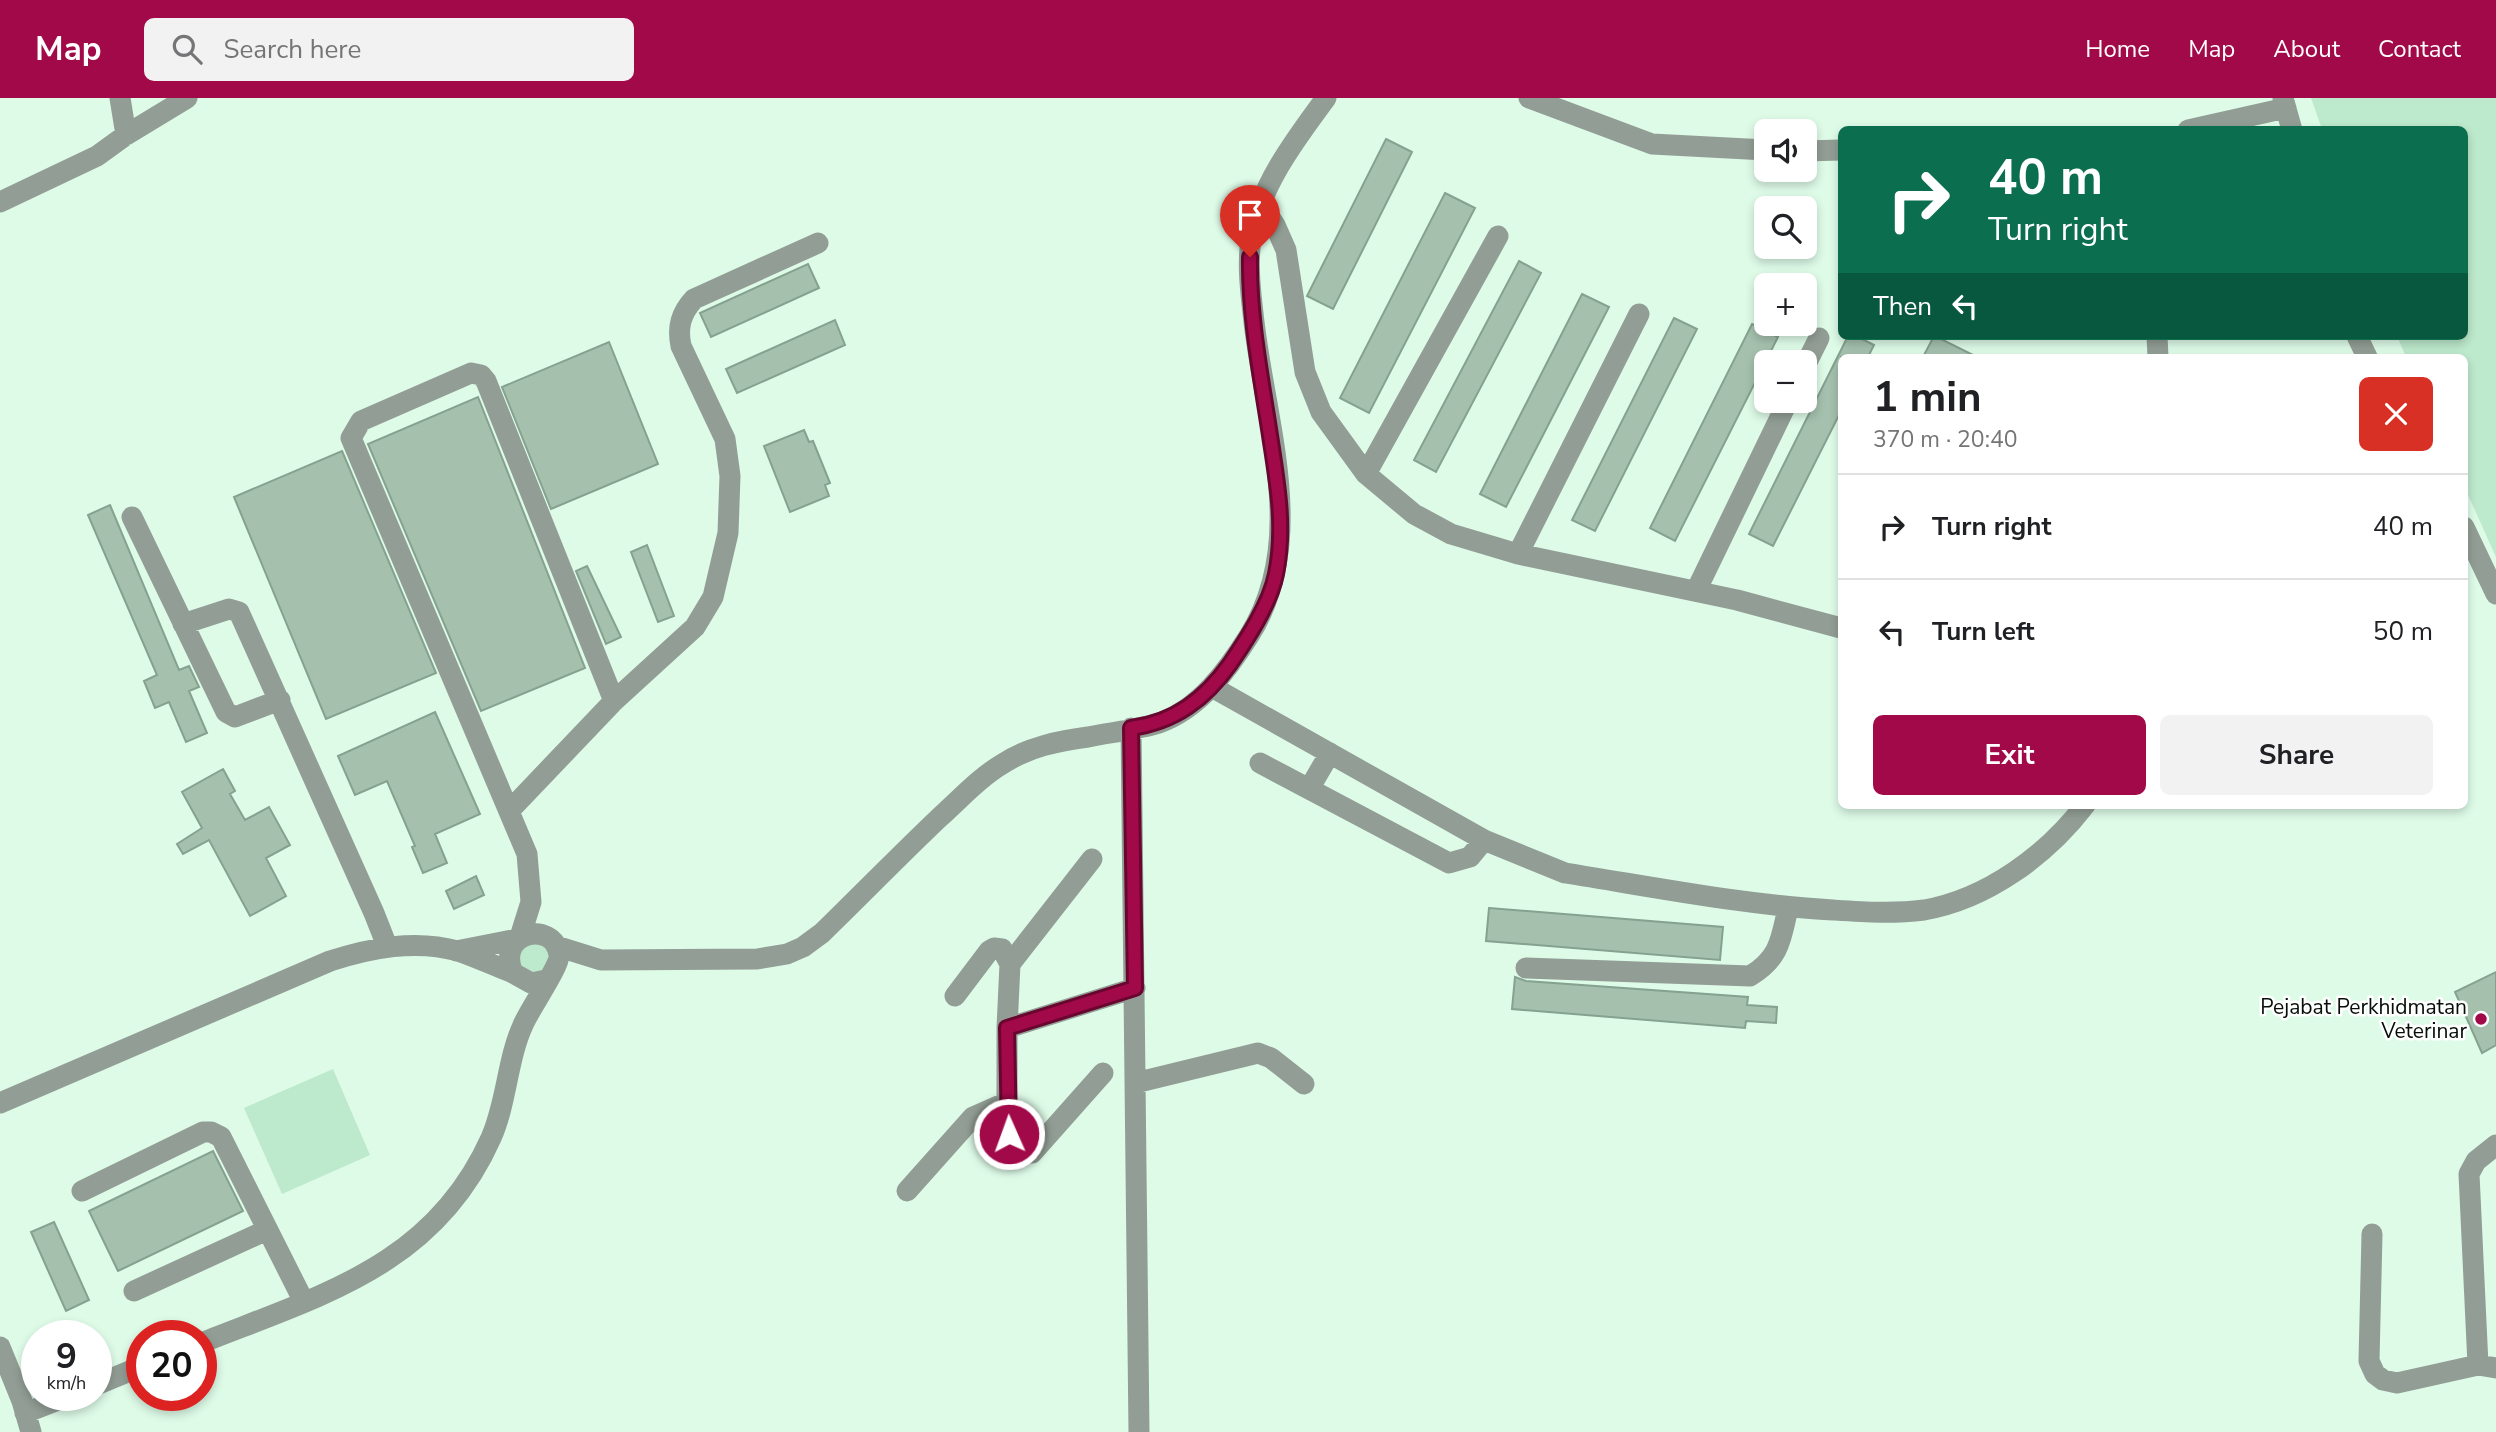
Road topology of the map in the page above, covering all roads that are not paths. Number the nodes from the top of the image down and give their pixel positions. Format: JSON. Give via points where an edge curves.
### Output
{"nodes":[{"id":1,"x":120,"y":98,"type":"edge"},
{"id":2,"x":187,"y":98,"type":"edge"},
{"id":3,"x":1326,"y":98,"type":"edge"},
{"id":4,"x":1529,"y":98,"type":"edge"},
{"id":5,"x":2285,"y":103,"type":"edge"},
{"id":6,"x":2202,"y":126,"type":"edge"},
{"id":7,"x":2291,"y":126,"type":"edge"},
{"id":8,"x":126,"y":135,"type":"junction"},
{"id":9,"x":1754,"y":149,"type":"edge"},
{"id":10,"x":1838,"y":150,"type":"edge"},
{"id":11,"x":1817,"y":151,"type":"edge"},
{"id":12,"x":0,"y":202,"type":"edge"},
{"id":13,"x":1261,"y":204,"type":"junction"},
{"id":14,"x":1498,"y":236,"type":"dead end"},
{"id":15,"x":818,"y":243,"type":"dead end"},
{"id":16,"x":1639,"y":314,"type":"dead end"},
{"id":17,"x":1819,"y":338,"type":"dead end"},
{"id":18,"x":1813,"y":350,"type":"edge"},
{"id":19,"x":1782,"y":413,"type":"edge"},
{"id":20,"x":1366,"y":474,"type":"junction"},
{"id":21,"x":132,"y":517,"type":"dead end"},
{"id":22,"x":2468,"y":535,"type":"edge"},
{"id":23,"x":1518,"y":554,"type":"junction"},
{"id":24,"x":1696,"y":591,"type":"junction"},
{"id":25,"x":2496,"y":594,"type":"edge"},
{"id":26,"x":183,"y":624,"type":"junction"},
{"id":27,"x":1838,"y":627,"type":"edge"},
{"id":28,"x":1212,"y":687,"type":"junction"},
{"id":29,"x":280,"y":700,"type":"junction"},
{"id":30,"x":614,"y":701,"type":"junction"},
{"id":31,"x":1131,"y":728,"type":"junction"},
{"id":32,"x":1330,"y":753,"type":"junction"},
{"id":33,"x":1261,"y":763,"type":"dead end"},
{"id":34,"x":1309,"y":789,"type":"junction"},
{"id":35,"x":2082,"y":809,"type":"edge"},
{"id":36,"x":510,"y":810,"type":"junction"},
{"id":37,"x":1484,"y":841,"type":"junction"},
{"id":38,"x":1092,"y":859,"type":"dead end"},
{"id":39,"x":531,"y":902,"type":"junction"},
{"id":40,"x":1788,"y":908,"type":"junction"},
{"id":41,"x":519,"y":938,"type":"junction"},
{"id":42,"x":554,"y":944,"type":"junction"},
{"id":43,"x":387,"y":946,"type":"junction"},
{"id":44,"x":456,"y":951,"type":"junction"},
{"id":45,"x":601,"y":960,"type":"junction"},
{"id":46,"x":1010,"y":964,"type":"junction"},
{"id":47,"x":1526,"y":968,"type":"dead end"},
{"id":48,"x":515,"y":974,"type":"junction"},
{"id":49,"x":549,"y":977,"type":"junction"},
{"id":50,"x":1135,"y":988,"type":"junction"},
{"id":51,"x":956,"y":996,"type":"dead end"},
{"id":52,"x":522,"y":1027,"type":"junction"},
{"id":53,"x":1007,"y":1028,"type":"junction"},
{"id":54,"x":1103,"y":1073,"type":"dead end"},
{"id":55,"x":1135,"y":1083,"type":"junction"},
{"id":56,"x":1304,"y":1084,"type":"dead end"},
{"id":57,"x":1007,"y":1102,"type":"junction"},
{"id":58,"x":0,"y":1103,"type":"edge"},
{"id":59,"x":2496,"y":1145,"type":"edge"},
{"id":60,"x":82,"y":1191,"type":"dead end"},
{"id":61,"x":907,"y":1191,"type":"dead end"},
{"id":62,"x":267,"y":1230,"type":"junction"},
{"id":63,"x":2372,"y":1234,"type":"dead end"},
{"id":64,"x":134,"y":1291,"type":"dead end"},
{"id":65,"x":304,"y":1302,"type":"junction"},
{"id":66,"x":217,"y":1337,"type":"edge"},
{"id":67,"x":0,"y":1347,"type":"edge"},
{"id":68,"x":2487,"y":1366,"type":"edge"},
{"id":69,"x":46,"y":1411,"type":"edge"},
{"id":70,"x":28,"y":1422,"type":"edge"},
{"id":71,"x":1139,"y":1432,"type":"edge"}],
"edges":[{"from":1,"to":8,"type":"street"},
{"from":2,"to":8,"type":"street"},
{"from":3,"to":13,"type":"street","via":[[1298,136]]},
{"from":4,"to":9,"type":"street","via":[[1652,144]]},
{"from":5,"to":6,"type":"street"},
{"from":5,"to":7,"type":"street"},
{"from":8,"to":12,"type":"street","via":[[97,156]]},
{"from":10,"to":11,"type":"street"},
{"from":13,"to":20,"type":"street","via":[[1286,250],[1305,372],[1321,412]]},
{"from":13,"to":28,"type":"street","via":[[1252,237],[1250,286],[1280,498],[1281,535],[1275,577],[1251,634]]},
{"from":14,"to":20,"type":"street"},
{"from":15,"to":30,"type":"street","via":[[694,299],[682,316],[681,346],[725,439],[730,476],[728,533],[713,597],[695,627]]},
{"from":16,"to":23,"type":"street"},
{"from":17,"to":18,"type":"street"},
{"from":19,"to":24,"type":"street"},
{"from":20,"to":23,"type":"street","via":[[1415,514],[1442,529]]},
{"from":21,"to":26,"type":"street"},
{"from":22,"to":25,"type":"street"},
{"from":23,"to":24,"type":"street"},
{"from":24,"to":27,"type":"street"},
{"from":26,"to":29,"type":"street","via":[[229,609],[239,612]]},
{"from":26,"to":29,"type":"street","via":[[230,715]]},
{"from":28,"to":31,"type":"street","via":[[1172,718]]},
{"from":28,"to":32,"type":"street"},
{"from":29,"to":43,"type":"street"},
{"from":30,"to":36,"type":"street"},
{"from":30,"to":36,"type":"street","via":[[481,375],[471,373],[361,421],[351,438]]},
{"from":31,"to":45,"type":"street","via":[[1053,742],[989,772],[803,947],[757,960]]},
{"from":31,"to":50,"type":"street"},
{"from":32,"to":34,"type":"street"},
{"from":32,"to":37,"type":"street"},
{"from":33,"to":34,"type":"street"},
{"from":34,"to":37,"type":"street","via":[[1448,863],[1470,858]]},
{"from":35,"to":40,"type":"street","via":[[2032,860],[1954,901],[1885,914]]},
{"from":36,"to":39,"type":"street","via":[[527,854]]},
{"from":37,"to":40,"type":"street","via":[[1565,873]]},
{"from":38,"to":46,"type":"street"},
{"from":39,"to":41,"type":"street"},
{"from":39,"to":42,"type":"street"},
{"from":40,"to":47,"type":"street","via":[[1775,954],[1766,967],[1750,976]]},
{"from":41,"to":42,"type":"street","via":[[537,933]]},
{"from":41,"to":44,"type":"street"},
{"from":41,"to":48,"type":"street","via":[[509,955]]},
{"from":42,"to":45,"type":"street"},
{"from":42,"to":49,"type":"street","via":[[559,961]]},
{"from":43,"to":44,"type":"street"},
{"from":43,"to":58,"type":"street","via":[[330,961]]},
{"from":44,"to":48,"type":"street"},
{"from":45,"to":49,"type":"street"},
{"from":46,"to":51,"type":"street","via":[[1002,949],[994,948]]},
{"from":46,"to":53,"type":"street"},
{"from":48,"to":49,"type":"street","via":[[531,983]]},
{"from":48,"to":52,"type":"street"},
{"from":49,"to":52,"type":"street"},
{"from":50,"to":53,"type":"street"},
{"from":50,"to":55,"type":"street"},
{"from":52,"to":65,"type":"street","via":[[492,1135],[468,1183],[435,1224],[393,1258]]},
{"from":53,"to":57,"type":"street"},
{"from":54,"to":57,"type":"street","via":[[1032,1153],[1009,1134]]},
{"from":55,"to":56,"type":"street","via":[[1258,1053]]},
{"from":55,"to":71,"type":"street"},
{"from":57,"to":61,"type":"street","via":[[973,1117]]},
{"from":59,"to":68,"type":"street","via":[[2476,1161],[2469,1174]]},
{"from":60,"to":62,"type":"street","via":[[211,1132],[221,1138]]},
{"from":62,"to":64,"type":"street"},
{"from":62,"to":65,"type":"street"},
{"from":63,"to":68,"type":"street","via":[[2369,1361],[2375,1374],[2397,1383]]},
{"from":65,"to":66,"type":"street"},
{"from":67,"to":70,"type":"street"},
{"from":69,"to":70,"type":"street"}]}
